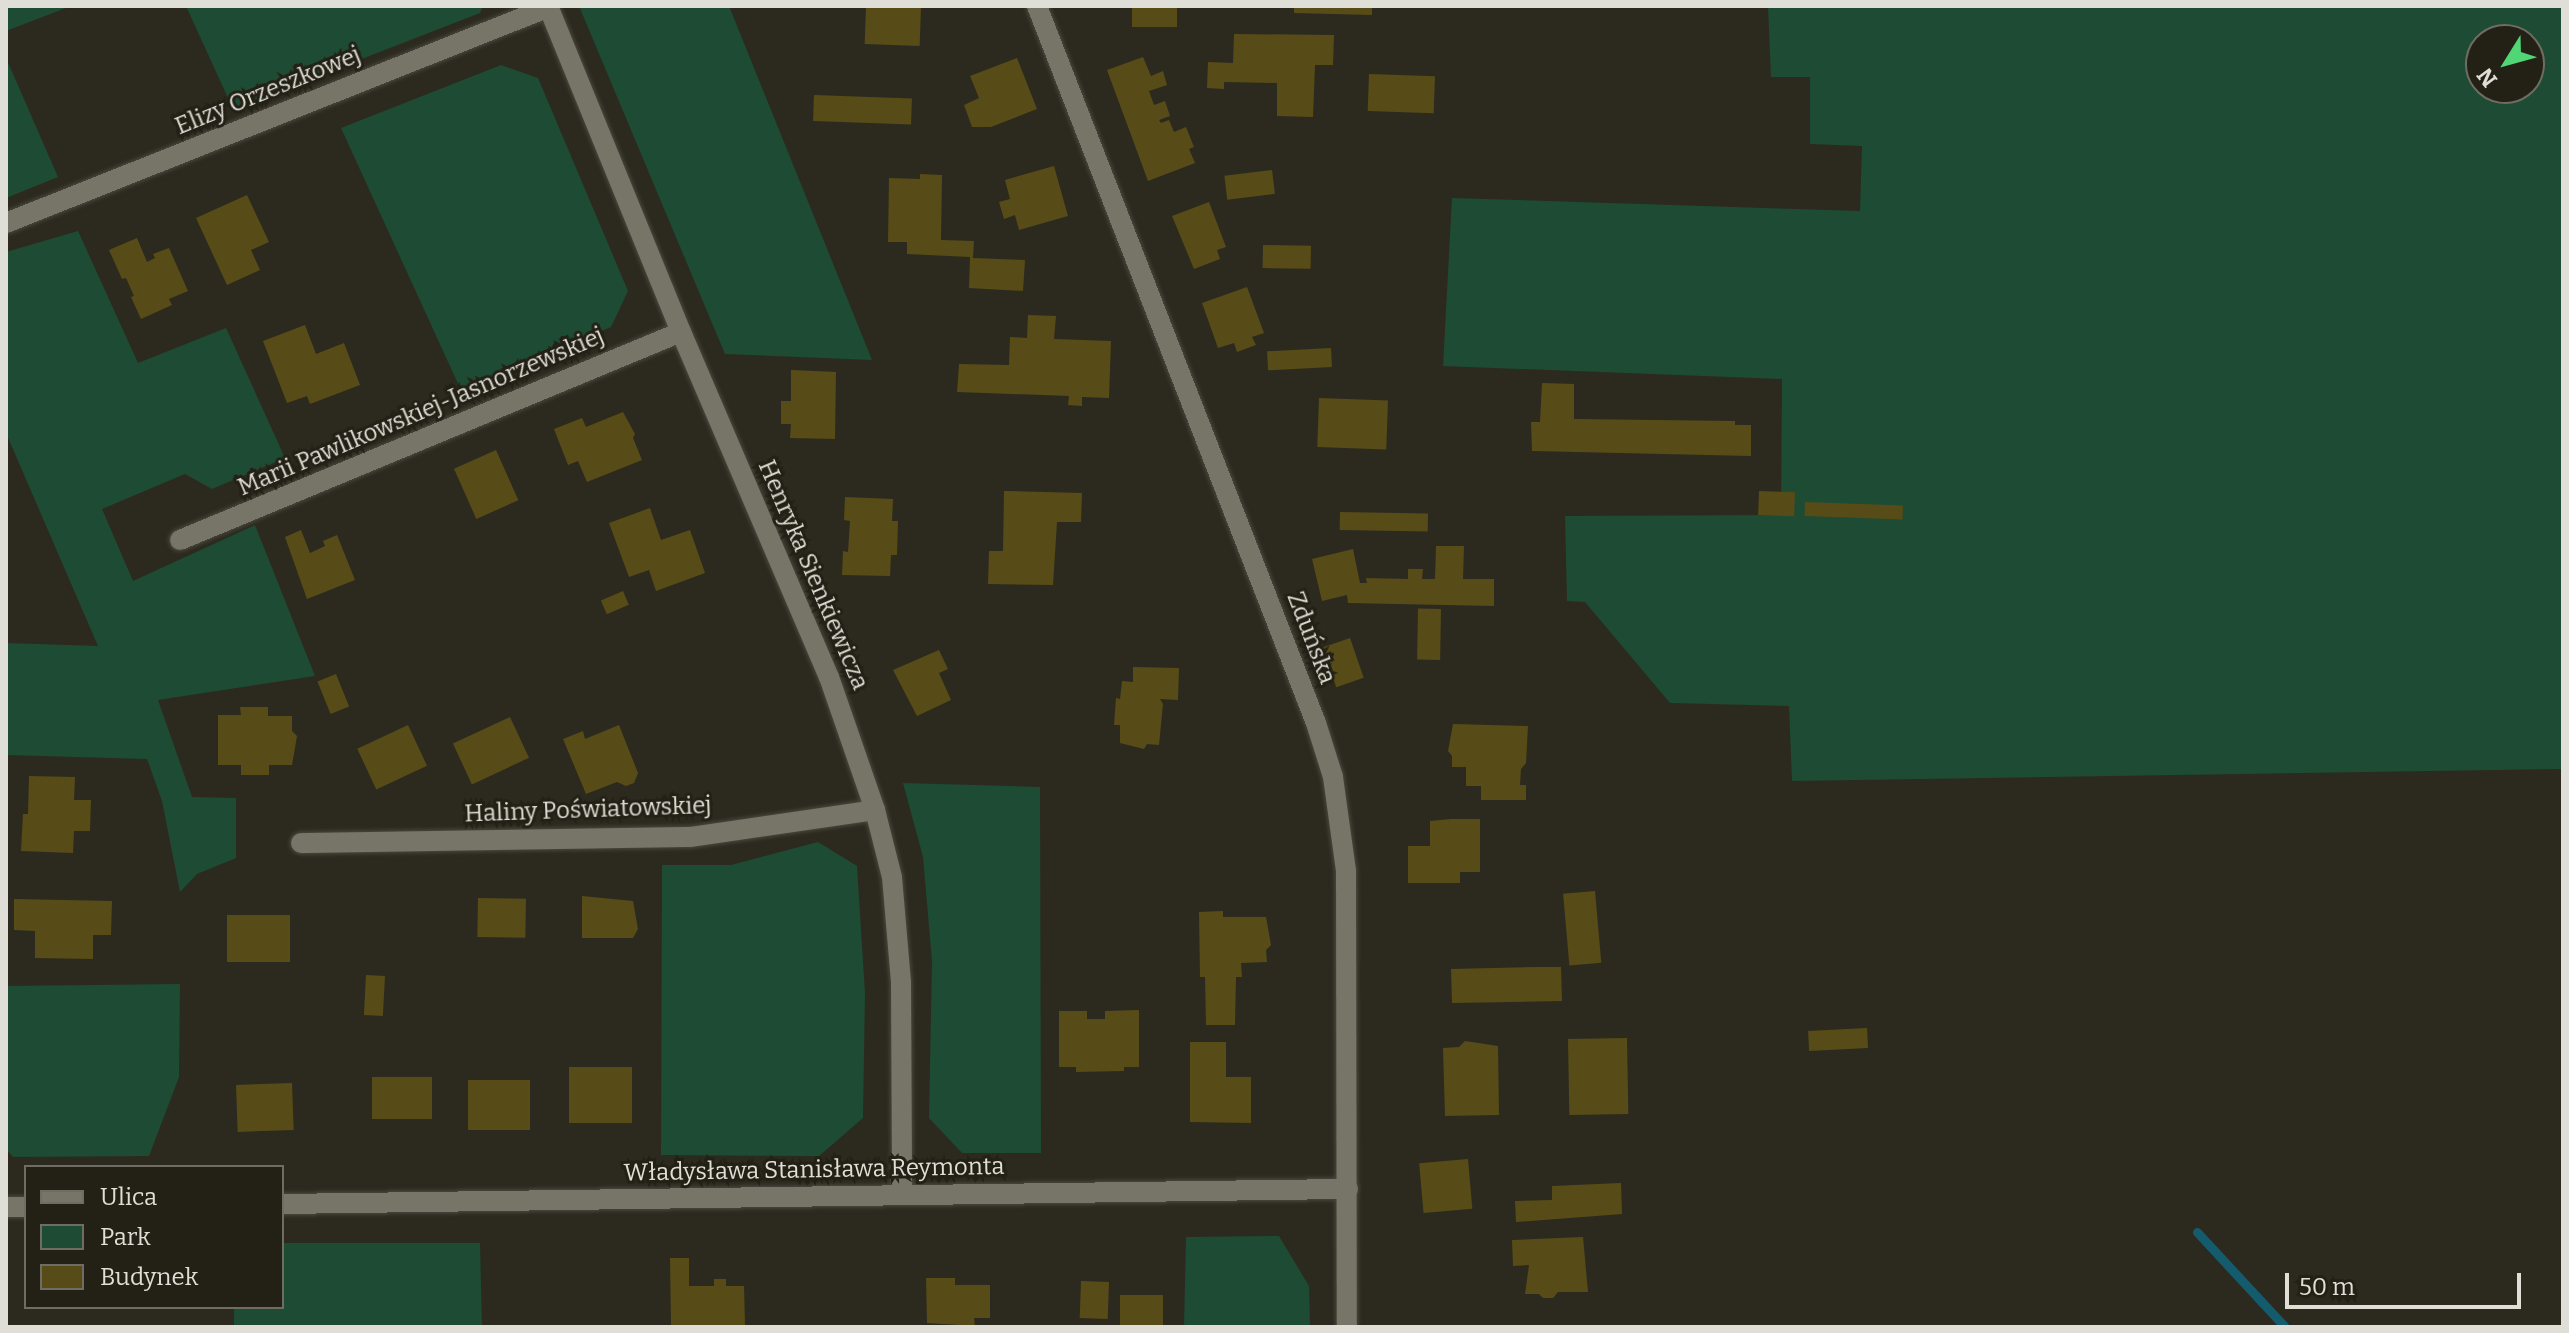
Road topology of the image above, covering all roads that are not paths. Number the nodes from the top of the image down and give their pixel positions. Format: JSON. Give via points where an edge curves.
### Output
{"nodes":[{"id":1,"x":1037,"y":6,"type":"edge"},
{"id":2,"x":549,"y":7,"type":"edge"},
{"id":3,"x":6,"y":223,"type":"edge"},
{"id":4,"x":681,"y":332,"type":"junction"},
{"id":5,"x":180,"y":540,"type":"dead end"},
{"id":6,"x":875,"y":810,"type":"junction"},
{"id":7,"x":301,"y":843,"type":"dead end"},
{"id":8,"x":1348,"y":1189,"type":"junction"},
{"id":9,"x":902,"y":1194,"type":"junction"},
{"id":10,"x":284,"y":1204,"type":"edge"},
{"id":11,"x":1347,"y":1327,"type":"edge"}],
"edges":[{"from":1,"to":8,"type":"street","name":"Zduńska","via":[[1333,777],[1346,871]]},
{"from":2,"to":3,"type":"street","name":"Elizy Orzeszkowej"},
{"from":2,"to":4,"type":"street","name":"Henryka Sienkiewicza"},
{"from":4,"to":5,"type":"street","name":"Marii Pawlikowskiej-Jasnorzewskiej"},
{"from":4,"to":6,"type":"street","name":"Henryka Sienkiewicza","via":[[829,677]]},
{"from":6,"to":7,"type":"street","name":"Haliny Poświatowskiej","via":[[691,837]]},
{"from":6,"to":9,"type":"street","name":"Henryka Sienkiewicza","via":[[892,877],[901,983]]},
{"from":8,"to":9,"type":"street","name":"Władysława Stanisława Reymonta"},
{"from":8,"to":11,"type":"street","name":"Zduńska"},
{"from":9,"to":10,"type":"street","name":"Władysława Stanisława Reymonta"}]}
